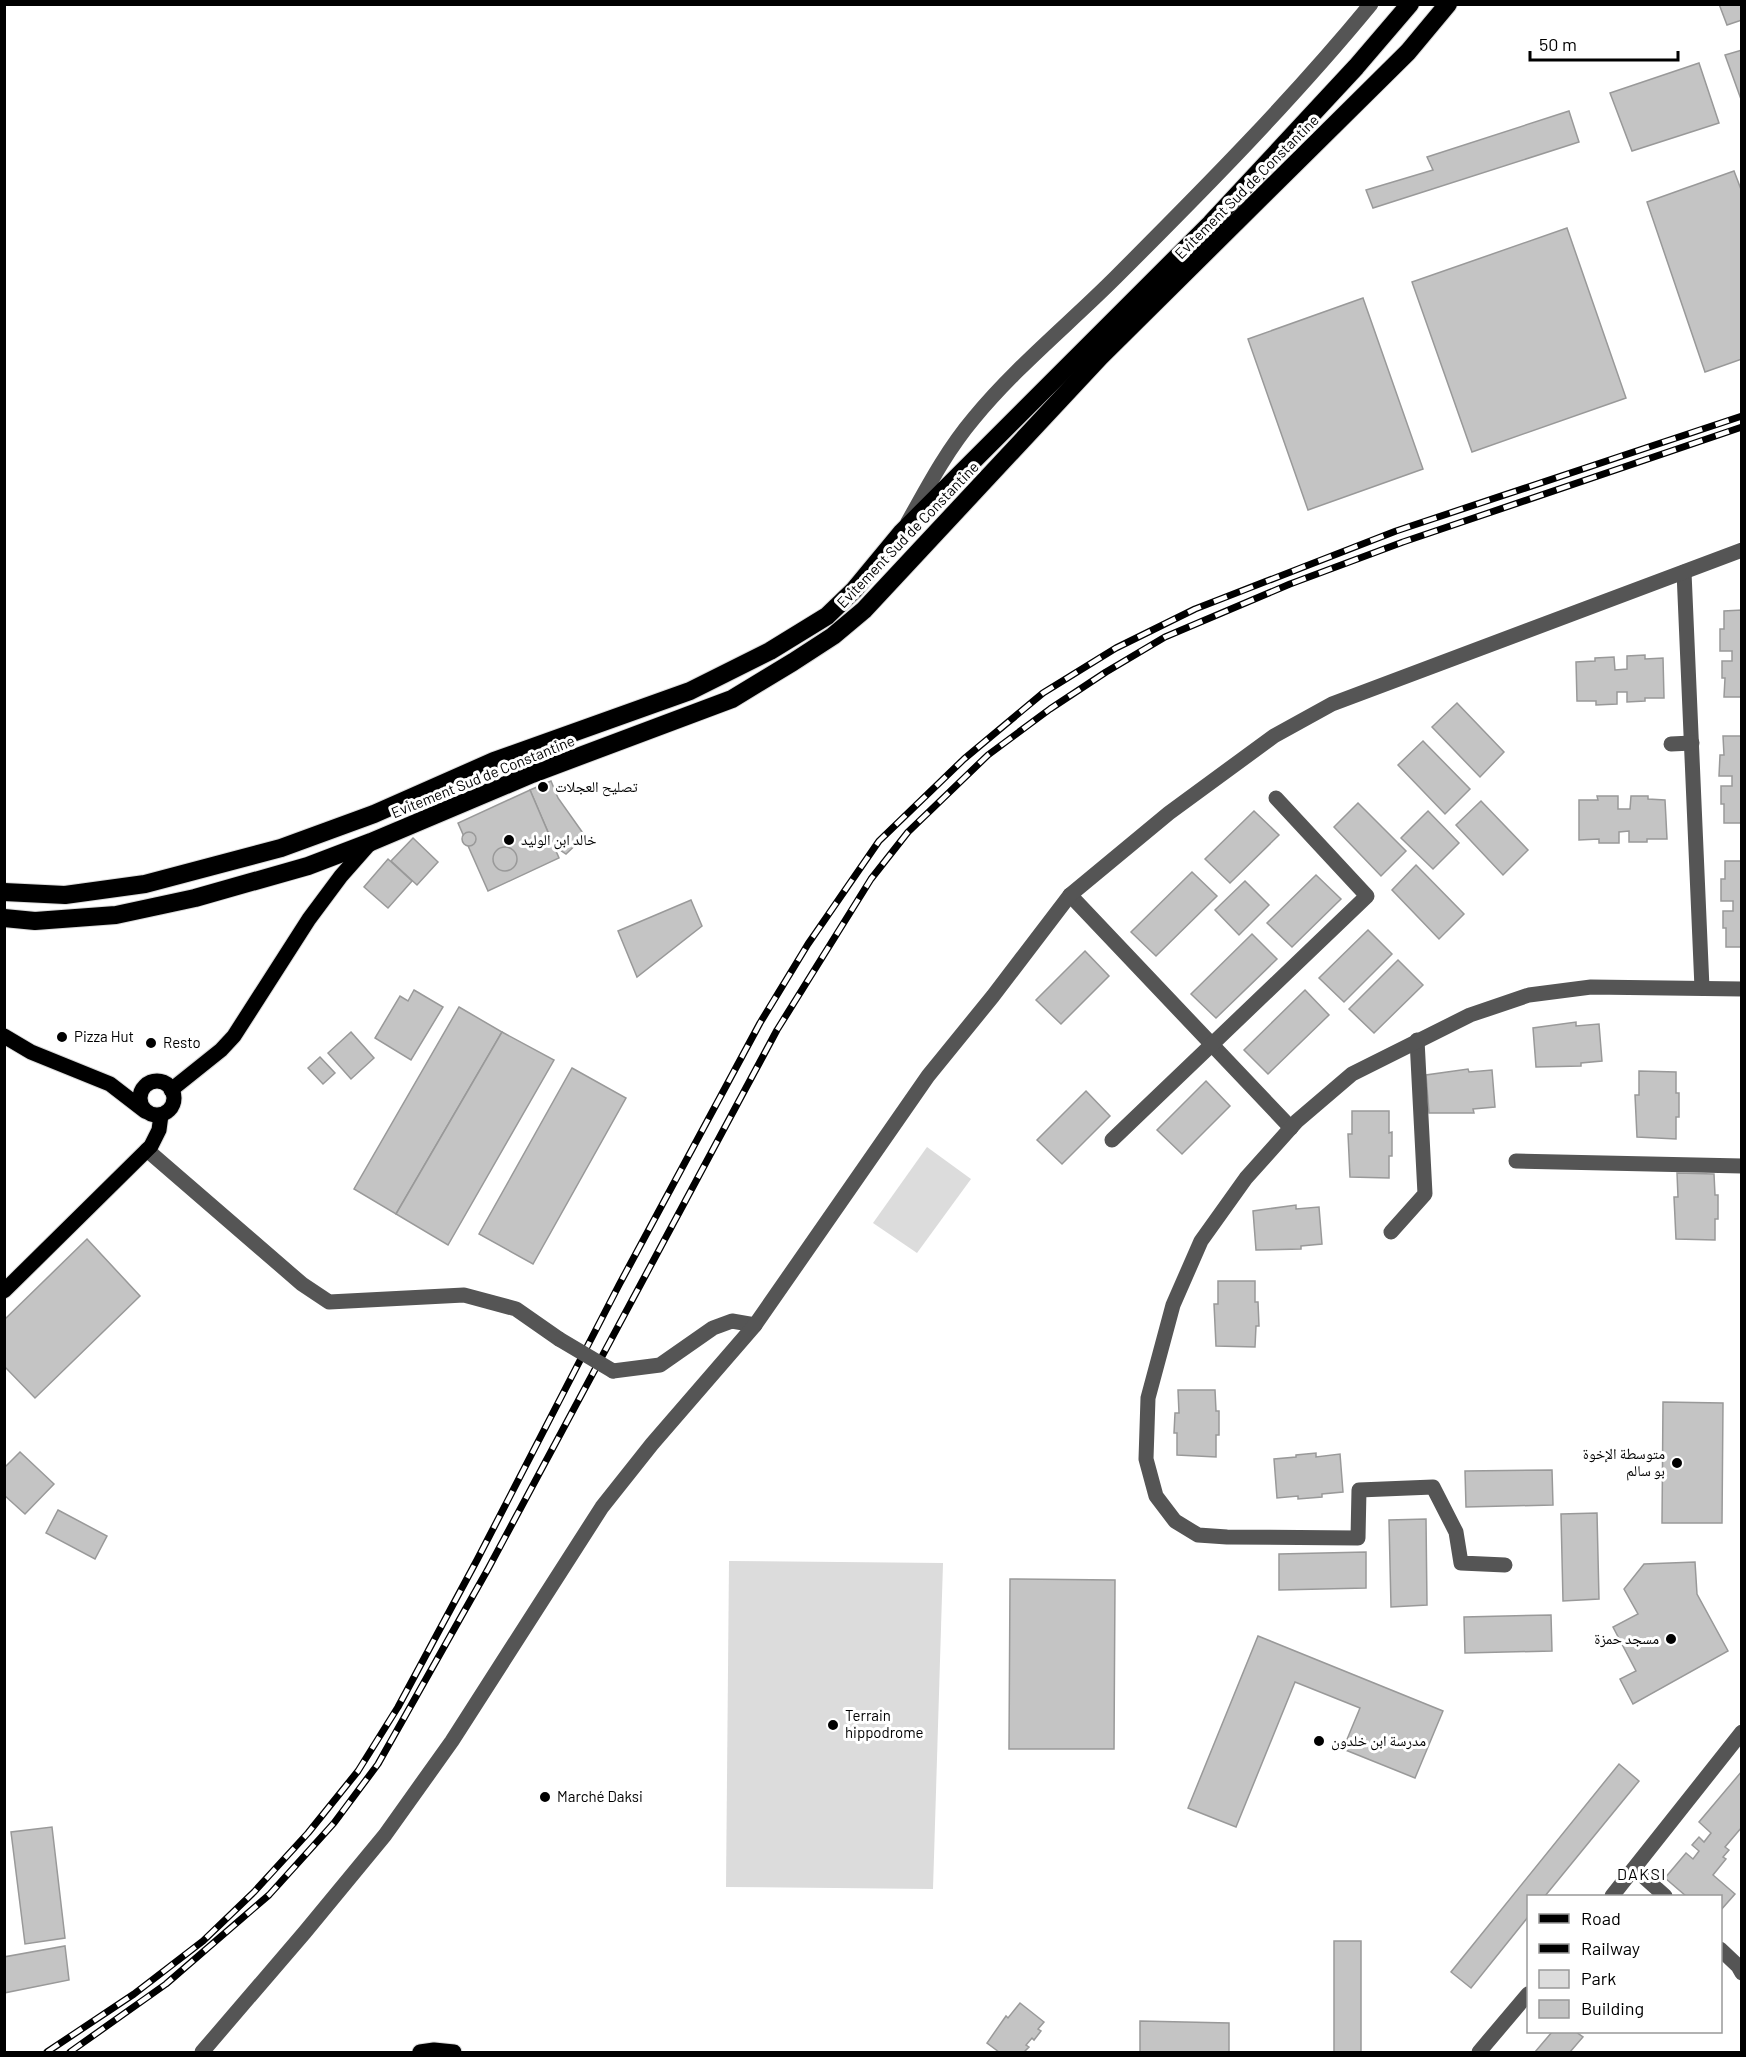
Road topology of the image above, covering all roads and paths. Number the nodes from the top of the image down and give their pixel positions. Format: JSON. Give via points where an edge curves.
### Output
{"nodes":[{"id":1,"x":1371,"y":4,"type":"edge"},
{"id":2,"x":1410,"y":4,"type":"edge"},
{"id":3,"x":1448,"y":4,"type":"edge"},
{"id":4,"x":902,"y":532,"type":"junction"},
{"id":5,"x":1742,"y":550,"type":"edge"},
{"id":6,"x":1684,"y":572,"type":"junction"},
{"id":7,"x":1692,"y":743,"type":"junction"},
{"id":8,"x":1671,"y":744,"type":"dead end"},
{"id":9,"x":1276,"y":798,"type":"dead end"},
{"id":10,"x":371,"y":842,"type":"junction"},
{"id":11,"x":4,"y":892,"type":"edge"},
{"id":12,"x":1070,"y":895,"type":"junction"},
{"id":13,"x":4,"y":918,"type":"edge"},
{"id":14,"x":35,"y":921,"type":"junction"},
{"id":15,"x":4,"y":929,"type":"edge"},
{"id":16,"x":1702,"y":988,"type":"junction"},
{"id":17,"x":1742,"y":989,"type":"edge"},
{"id":18,"x":4,"y":1036,"type":"edge"},
{"id":19,"x":1417,"y":1040,"type":"junction"},
{"id":20,"x":1212,"y":1045,"type":"junction"},
{"id":21,"x":110,"y":1083,"type":"junction"},
{"id":22,"x":151,"y":1083,"type":"junction"},
{"id":23,"x":171,"y":1090,"type":"junction"},
{"id":24,"x":145,"y":1111,"type":"junction"},
{"id":25,"x":161,"y":1115,"type":"junction"},
{"id":26,"x":1291,"y":1128,"type":"junction"},
{"id":27,"x":1112,"y":1140,"type":"dead end"},
{"id":28,"x":147,"y":1150,"type":"junction"},
{"id":29,"x":1516,"y":1161,"type":"dead end"},
{"id":30,"x":1742,"y":1166,"type":"edge"},
{"id":31,"x":1391,"y":1232,"type":"dead end"},
{"id":32,"x":4,"y":1291,"type":"edge"},
{"id":33,"x":755,"y":1325,"type":"junction"},
{"id":34,"x":1505,"y":1565,"type":"dead end"},
{"id":35,"x":1742,"y":1732,"type":"edge"},
{"id":36,"x":1635,"y":1869,"type":"junction"},
{"id":37,"x":1613,"y":1895,"type":"edge"},
{"id":38,"x":1664,"y":1895,"type":"edge"},
{"id":39,"x":1722,"y":1951,"type":"edge"},
{"id":40,"x":1742,"y":1973,"type":"edge"},
{"id":41,"x":1527,"y":1995,"type":"edge"},
{"id":42,"x":202,"y":2052,"type":"edge"},
{"id":43,"x":420,"y":2052,"type":"edge"},
{"id":44,"x":454,"y":2052,"type":"edge"},
{"id":45,"x":1479,"y":2052,"type":"edge"}],
"edges":[{"from":1,"to":4,"type":"street","via":[[1240,153],[973,419],[939,466]]},
{"from":2,"to":4,"type":"highway","name":"Evitement Sud de Constantine","via":[[1212,223]]},
{"from":3,"to":10,"type":"highway","name":"Evitement Sud de Constantine","via":[[1408,52],[1100,357],[864,610],[833,636],[732,699],[532,774]]},
{"from":4,"to":11,"type":"highway","name":"Evitement Sud de Constantine","via":[[854,590],[827,615],[770,651],[690,691],[494,761],[374,814],[281,848],[145,884],[65,895]]},
{"from":5,"to":6,"type":"street"},
{"from":6,"to":7,"type":"street"},
{"from":6,"to":12,"type":"street","via":[[1332,704],[1256,749],[1169,813]]},
{"from":7,"to":8,"type":"street"},
{"from":7,"to":16,"type":"street"},
{"from":9,"to":20,"type":"street","via":[[1367,896]]},
{"from":10,"to":14,"type":"highway","name":"Evitement Sud de Constantine","via":[[309,866],[195,898],[116,915]]},
{"from":10,"to":23,"type":"main road","via":[[309,919],[234,1036]]},
{"from":12,"to":20,"type":"street"},
{"from":12,"to":33,"type":"street","via":[[928,1076]]},
{"from":13,"to":14,"type":"highway","name":"Evitement Sud de Constantine"},
{"from":14,"to":15,"type":"highway"},
{"from":16,"to":17,"type":"street"},
{"from":16,"to":19,"type":"street","via":[[1591,987],[1529,995],[1470,1015]]},
{"from":18,"to":21,"type":"main road","via":[[31,1052]]},
{"from":19,"to":26,"type":"street","via":[[1352,1074]]},
{"from":19,"to":31,"type":"street","via":[[1425,1194]]},
{"from":20,"to":26,"type":"street"},
{"from":20,"to":27,"type":"street"},
{"from":21,"to":22,"type":"main road"},
{"from":21,"to":24,"type":"main road"},
{"from":22,"to":23,"type":"main road","via":[[162,1082]]},
{"from":22,"to":24,"type":"main road","via":[[143,1088],[140,1097]]},
{"from":23,"to":25,"type":"main road","via":[[173,1103]]},
{"from":24,"to":25,"type":"main road"},
{"from":25,"to":28,"type":"main road","via":[[157,1135]]},
{"from":26,"to":34,"type":"street","via":[[1246,1178],[1201,1241],[1173,1305],[1148,1398],[1146,1459],[1156,1496],[1175,1521],[1198,1535],[1358,1538],[1359,1490],[1433,1487],[1456,1532],[1461,1563]]},
{"from":28,"to":32,"type":"main road"},
{"from":28,"to":33,"type":"street","bridge":true,"via":[[328,1302],[464,1295],[516,1309],[613,1371],[660,1365],[713,1328],[732,1321]]},
{"from":29,"to":30,"type":"street"},
{"from":33,"to":42,"type":"street","via":[[602,1507],[452,1741],[385,1835]]},
{"from":35,"to":36,"type":"street"},
{"from":36,"to":37,"type":"street"},
{"from":36,"to":38,"type":"street"},
{"from":39,"to":40,"type":"street"},
{"from":41,"to":45,"type":"street"},
{"from":43,"to":44,"type":"main road"}]}
